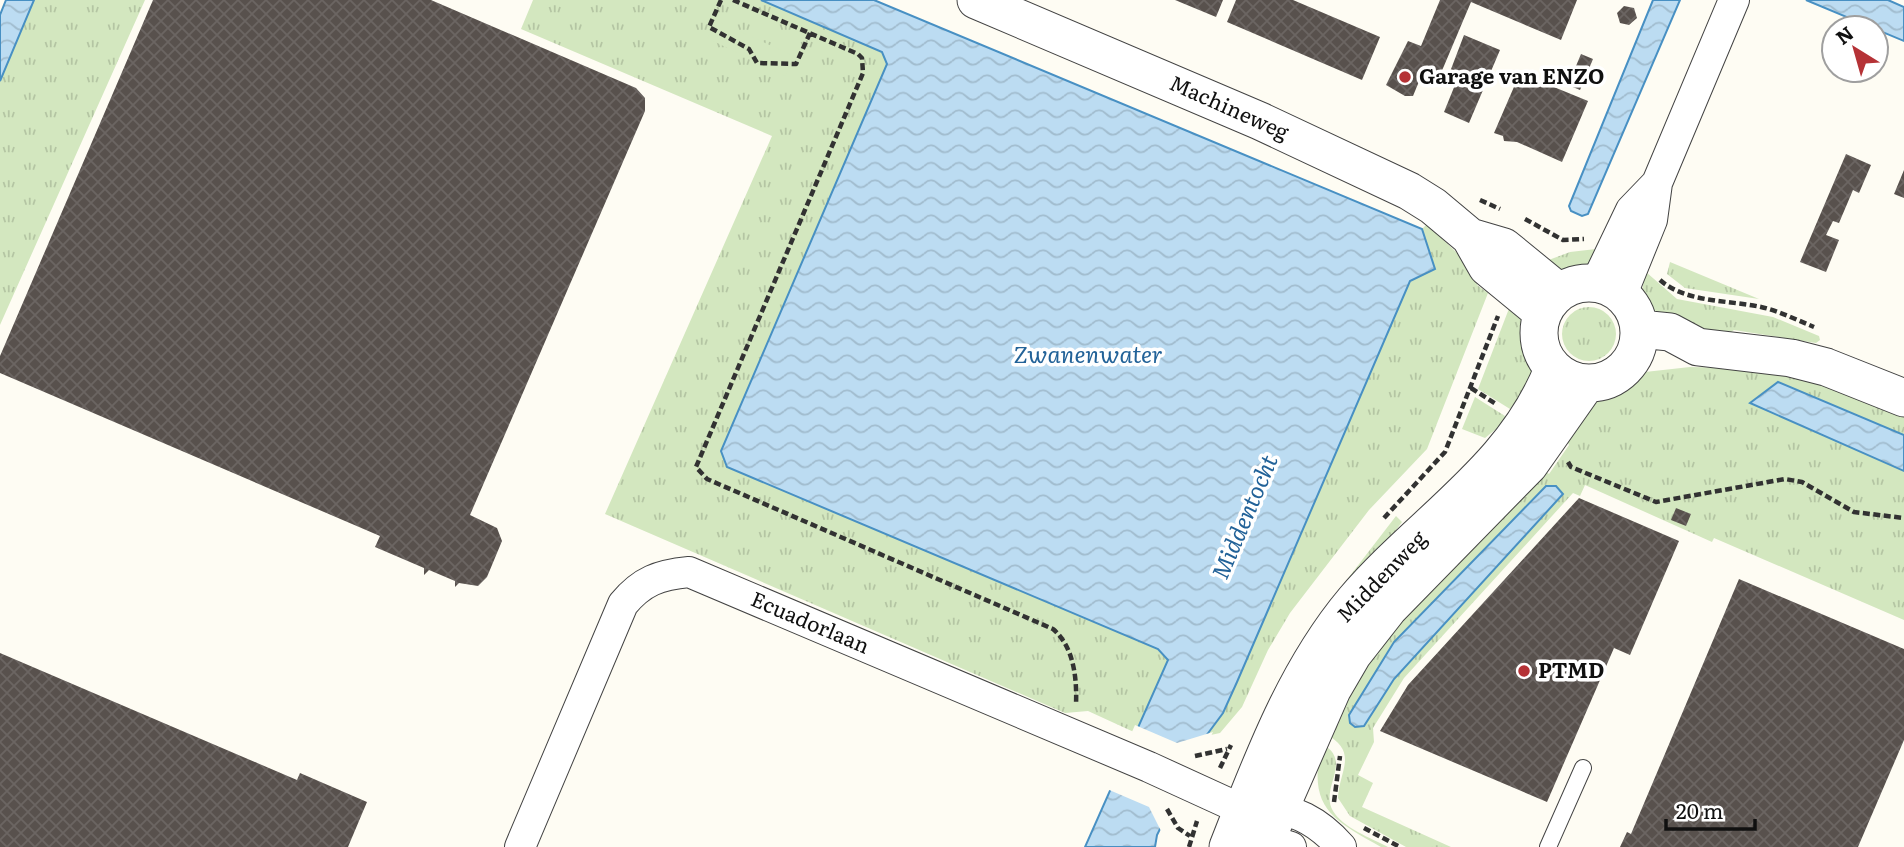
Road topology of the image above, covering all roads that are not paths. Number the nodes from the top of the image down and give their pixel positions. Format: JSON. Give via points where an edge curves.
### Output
{"nodes":[{"id":1,"x":976,"y":0,"type":"edge"},
{"id":2,"x":1734,"y":0,"type":"edge"},
{"id":3,"x":1609,"y":288,"type":"junction"},
{"id":4,"x":1551,"y":303,"type":"junction"},
{"id":5,"x":1637,"y":343,"type":"junction"},
{"id":6,"x":1553,"y":369,"type":"junction"},
{"id":7,"x":1586,"y":384,"type":"junction"},
{"id":8,"x":1904,"y":398,"type":"edge"},
{"id":9,"x":1541,"y":426,"type":"junction"},
{"id":10,"x":1583,"y":768,"type":"dead end"},
{"id":11,"x":1242,"y":810,"type":"junction"},
{"id":12,"x":1275,"y":835,"type":"edge"},
{"id":13,"x":520,"y":847,"type":"edge"},
{"id":14,"x":1228,"y":847,"type":"edge"},
{"id":15,"x":1341,"y":847,"type":"edge"},
{"id":16,"x":1548,"y":847,"type":"edge"}],
"edges":[{"from":1,"to":4,"type":"street","name":"Machineweg","via":[[1369,170],[1433,206],[1470,237],[1487,267]]},
{"from":2,"to":3,"type":"street","via":[[1657,183],[1631,210]]},
{"from":3,"to":4,"type":"street","via":[[1575,285]]},
{"from":3,"to":5,"type":"street","via":[[1631,304]]},
{"from":4,"to":6,"type":"street","via":[[1538,338]]},
{"from":5,"to":7,"type":"street","via":[[1609,380]]},
{"from":5,"to":8,"type":"street","via":[[1670,332],[1698,347],[1825,367]]},
{"from":6,"to":7,"type":"street"},
{"from":6,"to":9,"type":"street","name":"Middenweg"},
{"from":7,"to":9,"type":"street","name":"Middenweg"},
{"from":9,"to":11,"type":"street","name":"Middenweg","via":[[1506,450],[1367,587],[1329,633],[1300,683]]},
{"from":9,"to":12,"type":"street","name":"Middenweg","via":[[1529,466],[1389,608],[1353,654],[1332,690]]},
{"from":10,"to":16,"type":"lane"},
{"from":11,"to":12,"type":"street"},
{"from":11,"to":13,"type":"street","name":"Ecuadorlaan","via":[[689,572],[651,579],[624,604]]},
{"from":11,"to":14,"type":"street","name":"Middenweg"},
{"from":12,"to":15,"type":"street","via":[[1325,829]]}]}
